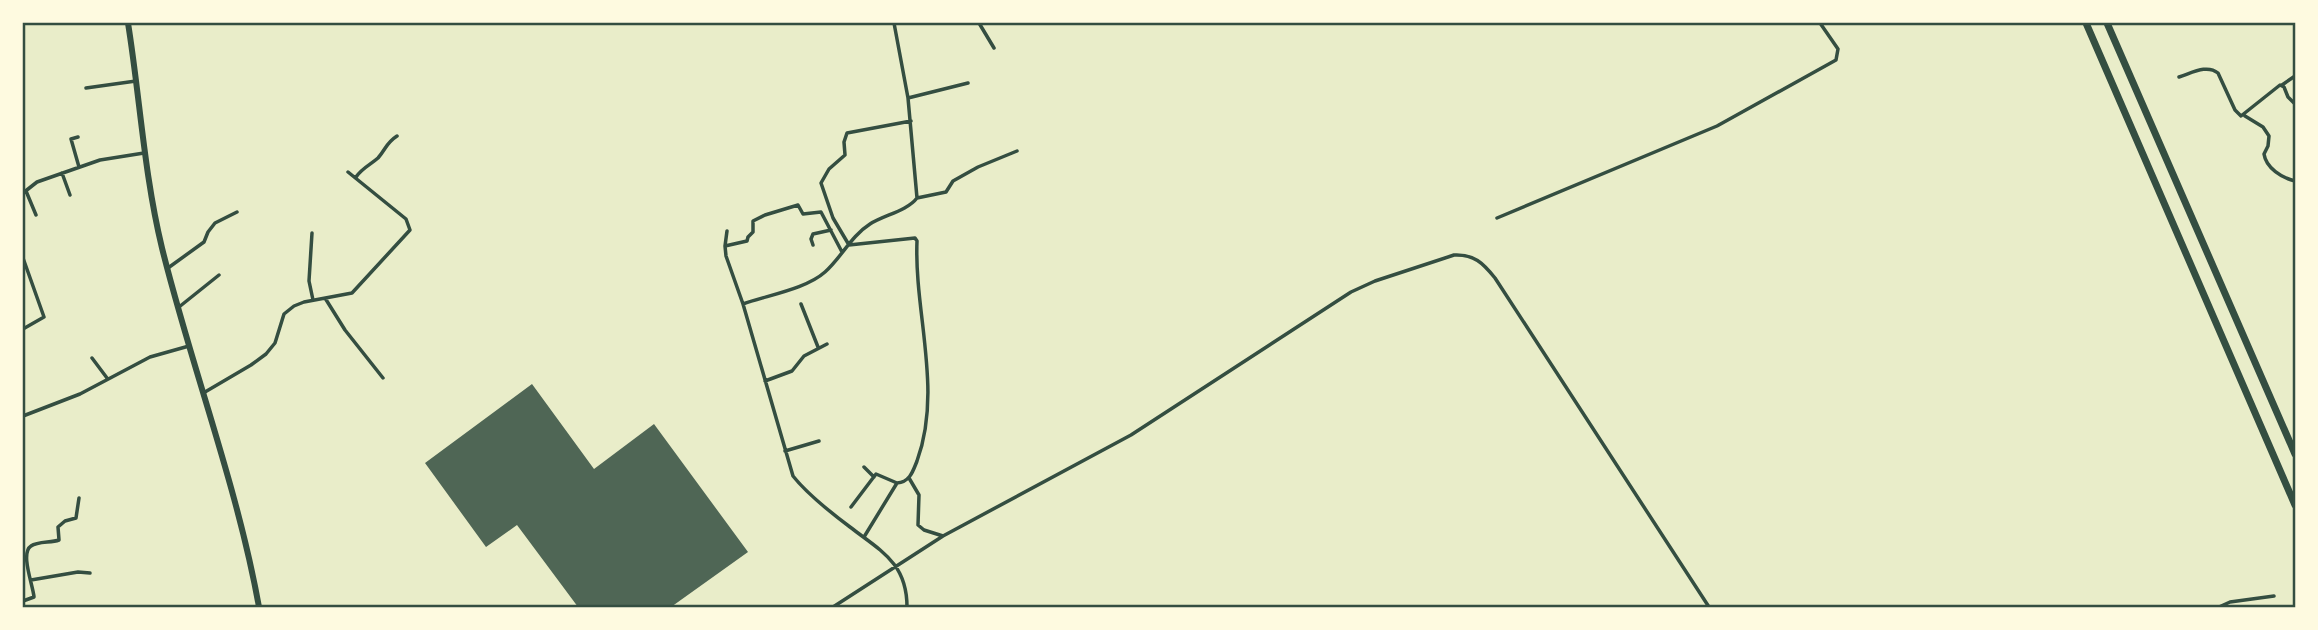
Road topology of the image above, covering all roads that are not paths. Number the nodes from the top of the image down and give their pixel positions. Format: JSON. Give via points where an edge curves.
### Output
{"nodes":[{"id":1,"x":128,"y":23,"type":"edge"},
{"id":2,"x":894,"y":23,"type":"edge"},
{"id":3,"x":979,"y":23,"type":"edge"},
{"id":4,"x":1820,"y":23,"type":"edge"},
{"id":5,"x":2086,"y":23,"type":"edge"},
{"id":6,"x":2107,"y":23,"type":"edge"},
{"id":7,"x":994,"y":48,"type":"dead end"},
{"id":8,"x":2295,"y":76,"type":"edge"},
{"id":9,"x":2179,"y":77,"type":"dead end"},
{"id":10,"x":136,"y":81,"type":"junction"},
{"id":11,"x":968,"y":83,"type":"dead end"},
{"id":12,"x":2282,"y":85,"type":"junction"},
{"id":13,"x":86,"y":88,"type":"dead end"},
{"id":14,"x":908,"y":98,"type":"junction"},
{"id":15,"x":2295,"y":104,"type":"edge"},
{"id":16,"x":2244,"y":116,"type":"junction"},
{"id":17,"x":911,"y":121,"type":"junction"},
{"id":18,"x":397,"y":136,"type":"dead end"},
{"id":19,"x":78,"y":137,"type":"dead end"},
{"id":20,"x":1017,"y":151,"type":"dead end"},
{"id":21,"x":144,"y":153,"type":"junction"},
{"id":22,"x":79,"y":167,"type":"junction"},
{"id":23,"x":348,"y":172,"type":"dead end"},
{"id":24,"x":62,"y":173,"type":"junction"},
{"id":25,"x":356,"y":177,"type":"junction"},
{"id":26,"x":2295,"y":181,"type":"edge"},
{"id":27,"x":25,"y":192,"type":"edge"},
{"id":28,"x":69,"y":195,"type":"dead end"},
{"id":29,"x":918,"y":198,"type":"junction"},
{"id":30,"x":237,"y":212,"type":"dead end"},
{"id":31,"x":36,"y":215,"type":"dead end"},
{"id":32,"x":1497,"y":218,"type":"dead end"},
{"id":33,"x":831,"y":230,"type":"junction"},
{"id":34,"x":727,"y":231,"type":"dead end"},
{"id":35,"x":312,"y":233,"type":"dead end"},
{"id":36,"x":813,"y":245,"type":"dead end"},
{"id":37,"x":849,"y":245,"type":"junction"},
{"id":38,"x":725,"y":246,"type":"junction"},
{"id":39,"x":842,"y":252,"type":"junction"},
{"id":40,"x":23,"y":258,"type":"edge"},
{"id":41,"x":168,"y":268,"type":"junction"},
{"id":42,"x":219,"y":275,"type":"dead end"},
{"id":43,"x":325,"y":298,"type":"junction"},
{"id":44,"x":313,"y":300,"type":"junction"},
{"id":45,"x":743,"y":304,"type":"junction"},
{"id":46,"x":801,"y":304,"type":"dead end"},
{"id":47,"x":179,"y":307,"type":"junction"},
{"id":48,"x":23,"y":328,"type":"edge"},
{"id":49,"x":827,"y":344,"type":"dead end"},
{"id":50,"x":191,"y":345,"type":"junction"},
{"id":51,"x":818,"y":348,"type":"junction"},
{"id":52,"x":92,"y":358,"type":"dead end"},
{"id":53,"x":383,"y":378,"type":"dead end"},
{"id":54,"x":107,"y":379,"type":"junction"},
{"id":55,"x":765,"y":381,"type":"junction"},
{"id":56,"x":205,"y":392,"type":"junction"},
{"id":57,"x":23,"y":416,"type":"edge"},
{"id":58,"x":819,"y":441,"type":"dead end"},
{"id":59,"x":785,"y":451,"type":"junction"},
{"id":60,"x":2295,"y":454,"type":"edge"},
{"id":61,"x":864,"y":467,"type":"dead end"},
{"id":62,"x":874,"y":477,"type":"junction"},
{"id":63,"x":909,"y":478,"type":"junction"},
{"id":64,"x":897,"y":482,"type":"junction"},
{"id":65,"x":79,"y":498,"type":"dead end"},
{"id":66,"x":2295,"y":505,"type":"edge"},
{"id":67,"x":852,"y":507,"type":"dead end"},
{"id":68,"x":943,"y":536,"type":"junction"},
{"id":69,"x":864,"y":537,"type":"junction"},
{"id":70,"x":896,"y":566,"type":"junction"},
{"id":71,"x":90,"y":573,"type":"dead end"},
{"id":72,"x":31,"y":580,"type":"junction"},
{"id":73,"x":2274,"y":596,"type":"dead end"},
{"id":74,"x":23,"y":601,"type":"edge"},
{"id":75,"x":259,"y":607,"type":"edge"},
{"id":76,"x":833,"y":607,"type":"edge"},
{"id":77,"x":907,"y":607,"type":"edge"},
{"id":78,"x":1709,"y":607,"type":"edge"},
{"id":79,"x":2220,"y":607,"type":"edge"}],
"edges":[{"from":1,"to":10,"type":"highway"},
{"from":2,"to":14,"type":"street"},
{"from":3,"to":7,"type":"street"},
{"from":4,"to":32,"type":"street","via":[[1838,49],[1836,60],[1717,126]]},
{"from":5,"to":66,"type":"highway"},
{"from":6,"to":60,"type":"highway"},
{"from":8,"to":12,"type":"street"},
{"from":9,"to":16,"type":"street","via":[[2214,69],[2235,110]]},
{"from":10,"to":13,"type":"street"},
{"from":10,"to":21,"type":"highway"},
{"from":11,"to":14,"type":"street"},
{"from":12,"to":15,"type":"street"},
{"from":12,"to":16,"type":"street"},
{"from":14,"to":17,"type":"street"},
{"from":16,"to":26,"type":"street","via":[[2269,136],[2266,162]]},
{"from":17,"to":29,"type":"street"},
{"from":17,"to":37,"type":"street","via":[[847,133],[845,156],[823,175],[821,189]]},
{"from":18,"to":25,"type":"street"},
{"from":19,"to":22,"type":"street","via":[[71,139]]},
{"from":20,"to":29,"type":"street","via":[[953,181],[945,193]]},
{"from":21,"to":22,"type":"street"},
{"from":21,"to":41,"type":"highway"},
{"from":22,"to":24,"type":"street"},
{"from":23,"to":25,"type":"street"},
{"from":24,"to":27,"type":"street","via":[[37,181]]},
{"from":24,"to":28,"type":"street"},
{"from":25,"to":43,"type":"street","via":[[407,219],[410,230],[352,293]]},
{"from":27,"to":31,"type":"street"},
{"from":29,"to":37,"type":"street","via":[[869,225]]},
{"from":30,"to":41,"type":"street","via":[[215,223],[204,242]]},
{"from":33,"to":36,"type":"street","via":[[813,234]]},
{"from":33,"to":38,"type":"street","via":[[821,212],[803,214],[798,205],[753,221],[747,241]]},
{"from":33,"to":39,"type":"street"},
{"from":34,"to":38,"type":"street"},
{"from":35,"to":44,"type":"street","via":[[309,281]]},
{"from":37,"to":39,"type":"street"},
{"from":37,"to":63,"type":"street","via":[[917,241],[928,394],[920,451]]},
{"from":38,"to":45,"type":"street"},
{"from":39,"to":45,"type":"street","via":[[817,279]]},
{"from":40,"to":48,"type":"street","via":[[44,317]]},
{"from":41,"to":47,"type":"highway"},
{"from":42,"to":47,"type":"street"},
{"from":43,"to":44,"type":"street"},
{"from":43,"to":53,"type":"street"},
{"from":44,"to":56,"type":"street","via":[[284,314],[275,343],[266,354]]},
{"from":45,"to":55,"type":"street"},
{"from":46,"to":51,"type":"street"},
{"from":47,"to":50,"type":"highway"},
{"from":49,"to":51,"type":"street"},
{"from":50,"to":54,"type":"street","via":[[150,357]]},
{"from":50,"to":56,"type":"highway"},
{"from":51,"to":55,"type":"street","via":[[792,371]]},
{"from":52,"to":54,"type":"street"},
{"from":54,"to":57,"type":"street"},
{"from":55,"to":59,"type":"street"},
{"from":56,"to":75,"type":"highway","via":[[232,483]]},
{"from":58,"to":59,"type":"street"},
{"from":59,"to":69,"type":"street","via":[[791,472],[803,488]]},
{"from":61,"to":62,"type":"street"},
{"from":62,"to":64,"type":"street","via":[[878,474]]},
{"from":62,"to":67,"type":"street"},
{"from":63,"to":64,"type":"street"},
{"from":63,"to":68,"type":"street","via":[[919,495],[918,525]]},
{"from":64,"to":69,"type":"street"},
{"from":65,"to":72,"type":"street","via":[[76,518],[58,527],[59,540],[28,549]]},
{"from":68,"to":70,"type":"street"},
{"from":68,"to":78,"type":"street","via":[[1131,435],[1351,292],[1463,255],[1476,258],[1495,278]]},
{"from":69,"to":70,"type":"street"},
{"from":70,"to":76,"type":"street"},
{"from":70,"to":77,"type":"street","via":[[905,585]]},
{"from":71,"to":72,"type":"street"},
{"from":72,"to":74,"type":"street","via":[[34,597]]},
{"from":73,"to":79,"type":"street"}]}
